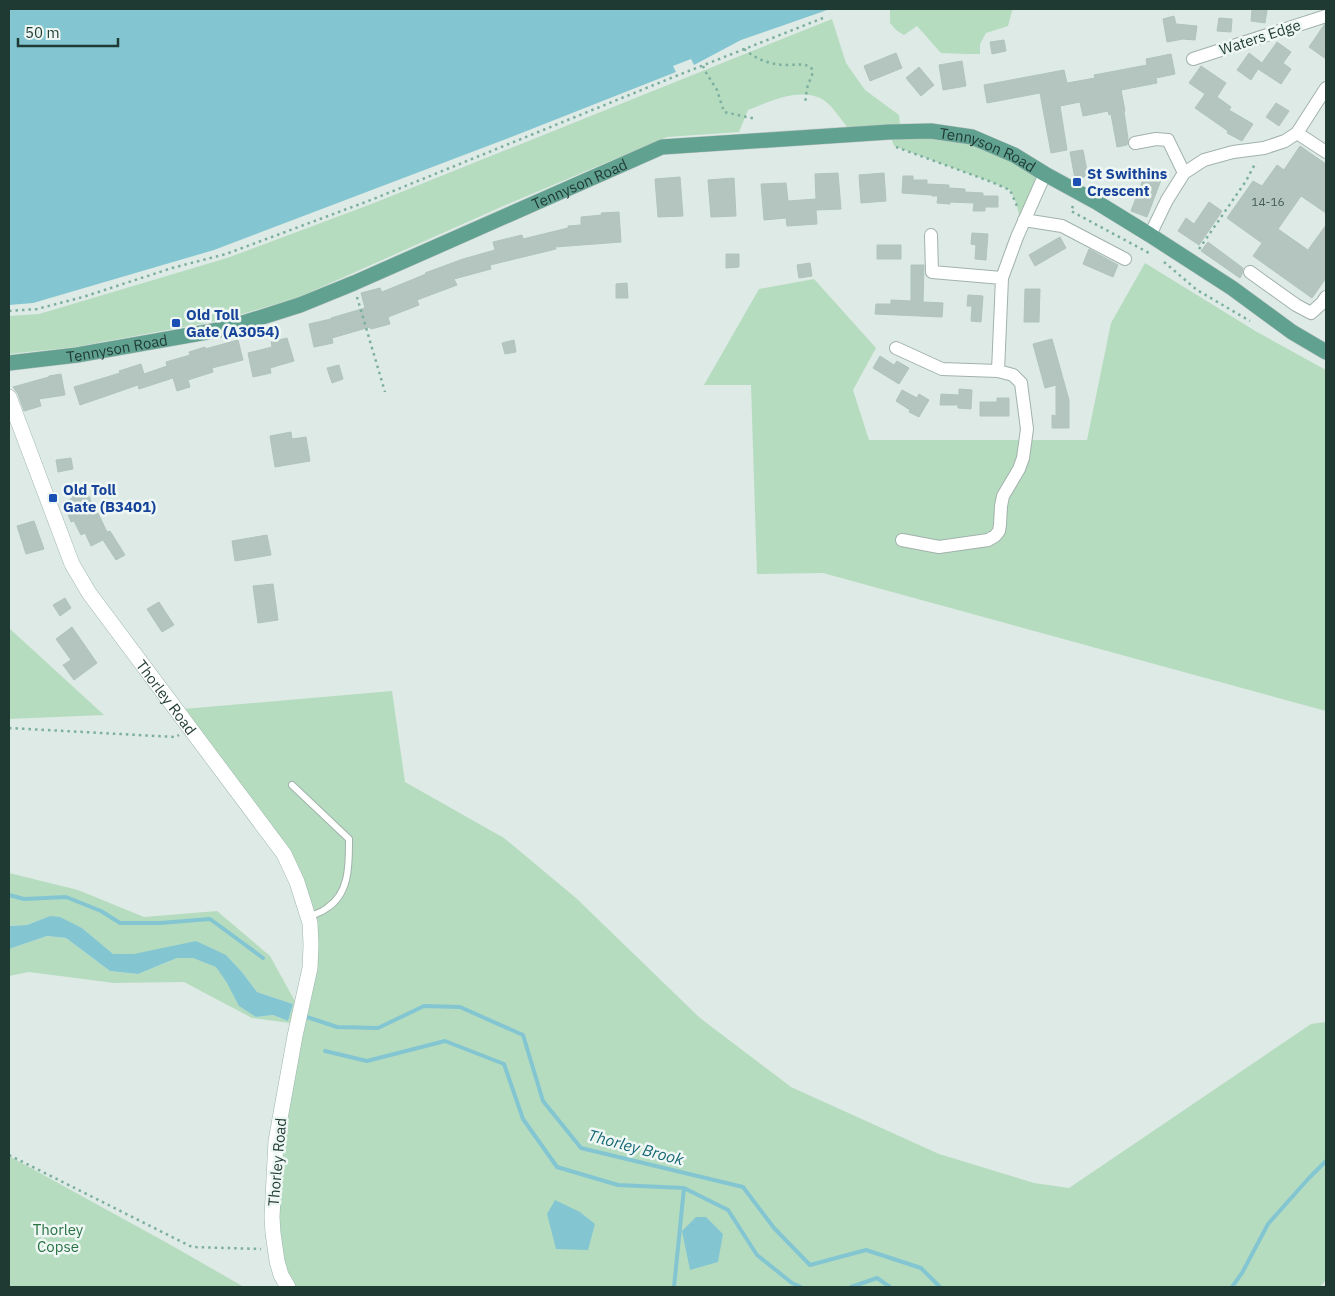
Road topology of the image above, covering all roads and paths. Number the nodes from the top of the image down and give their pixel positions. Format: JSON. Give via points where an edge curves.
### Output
{"nodes":[{"id":1,"x":1326,"y":16,"type":"edge"},
{"id":2,"x":823,"y":18,"type":"dead end"},
{"id":3,"x":744,"y":49,"type":"junction"},
{"id":4,"x":1193,"y":59,"type":"dead end"},
{"id":5,"x":703,"y":66,"type":"junction"},
{"id":6,"x":1326,"y":88,"type":"edge"},
{"id":7,"x":805,"y":104,"type":"dead end"},
{"id":8,"x":756,"y":119,"type":"dead end"},
{"id":9,"x":889,"y":132,"type":"junction"},
{"id":10,"x":1297,"y":133,"type":"junction"},
{"id":11,"x":1135,"y":143,"type":"dead end"},
{"id":12,"x":1264,"y":148,"type":"junction"},
{"id":13,"x":1326,"y":152,"type":"edge"},
{"id":14,"x":1184,"y":173,"type":"junction"},
{"id":15,"x":1044,"y":174,"type":"junction"},
{"id":16,"x":1080,"y":194,"type":"junction"},
{"id":17,"x":1023,"y":223,"type":"junction"},
{"id":18,"x":931,"y":235,"type":"dead end"},
{"id":19,"x":1150,"y":235,"type":"junction"},
{"id":20,"x":1150,"y":253,"type":"dead end"},
{"id":21,"x":1159,"y":258,"type":"dead end"},
{"id":22,"x":1126,"y":259,"type":"dead end"},
{"id":23,"x":1191,"y":262,"type":"junction"},
{"id":24,"x":1250,"y":272,"type":"dead end"},
{"id":25,"x":1002,"y":278,"type":"junction"},
{"id":26,"x":354,"y":283,"type":"junction"},
{"id":27,"x":1325,"y":302,"type":"edge"},
{"id":28,"x":9,"y":311,"type":"edge"},
{"id":29,"x":1252,"y":322,"type":"dead end"},
{"id":30,"x":896,"y":348,"type":"dead end"},
{"id":31,"x":1326,"y":352,"type":"edge"},
{"id":32,"x":9,"y":363,"type":"edge"},
{"id":33,"x":998,"y":371,"type":"junction"},
{"id":34,"x":385,"y":392,"type":"dead end"},
{"id":35,"x":9,"y":397,"type":"edge"},
{"id":36,"x":902,"y":540,"type":"dead end"},
{"id":37,"x":9,"y":728,"type":"edge"},
{"id":38,"x":191,"y":730,"type":"junction"},
{"id":39,"x":292,"y":785,"type":"dead end"},
{"id":40,"x":308,"y":917,"type":"junction"},
{"id":41,"x":9,"y":1155,"type":"edge"},
{"id":42,"x":275,"y":1250,"type":"junction"},
{"id":43,"x":288,"y":1287,"type":"edge"}],
"edges":[{"from":1,"to":4,"type":"street","name":"Waters Edge"},
{"from":2,"to":3,"type":"path"},
{"from":3,"to":5,"type":"path"},
{"from":3,"to":7,"type":"path","via":[[772,64],[811,67],[813,72]]},
{"from":5,"to":8,"type":"path","via":[[717,90],[724,112]]},
{"from":5,"to":28,"type":"path","via":[[371,200],[226,254],[84,297]]},
{"from":6,"to":10,"type":"street"},
{"from":9,"to":15,"type":"main road","name":"Tennyson Road","via":[[931,131],[972,137],[1014,155]]},
{"from":9,"to":17,"type":"path","via":[[894,146],[1010,190]]},
{"from":9,"to":26,"type":"main road","name":"Tennyson Road","via":[[662,147]]},
{"from":10,"to":12,"type":"street"},
{"from":10,"to":13,"type":"street"},
{"from":11,"to":14,"type":"street","via":[[1168,140]]},
{"from":12,"to":14,"type":"street","via":[[1204,160]]},
{"from":12,"to":23,"type":"path","via":[[1246,181]]},
{"from":14,"to":19,"type":"street"},
{"from":15,"to":16,"type":"main road","name":"Tennyson Road"},
{"from":15,"to":17,"type":"street"},
{"from":16,"to":19,"type":"main road","name":"Tennyson Road"},
{"from":16,"to":20,"type":"path","via":[[1071,211]]},
{"from":17,"to":22,"type":"street","via":[[1062,226]]},
{"from":17,"to":25,"type":"street"},
{"from":18,"to":25,"type":"street","via":[[932,272]]},
{"from":19,"to":23,"type":"main road","name":"Tennyson Road"},
{"from":21,"to":29,"type":"path","via":[[1197,290]]},
{"from":23,"to":31,"type":"main road","name":"Tennyson Road"},
{"from":24,"to":27,"type":"street","via":[[1311,314]]},
{"from":25,"to":33,"type":"street"},
{"from":26,"to":32,"type":"main road","name":"Tennyson Road","via":[[300,305],[224,329],[76,355]]},
{"from":26,"to":34,"type":"path"},
{"from":30,"to":33,"type":"street","via":[[942,369]]},
{"from":33,"to":36,"type":"street","via":[[1013,375],[1021,383],[1027,429],[1019,469],[1001,506],[999,531],[988,540],[948,547]]},
{"from":35,"to":38,"type":"main road","name":"Thorley Road","via":[[72,564],[89,594]]},
{"from":37,"to":38,"type":"path","via":[[175,737]]},
{"from":38,"to":40,"type":"main road","name":"Thorley Road","via":[[284,854]]},
{"from":39,"to":40,"type":"lane","via":[[349,839],[344,889],[326,909]]},
{"from":40,"to":42,"type":"main road","name":"Thorley Road","via":[[310,968],[276,1141],[272,1217]]},
{"from":41,"to":42,"type":"path","via":[[192,1247]]},
{"from":42,"to":43,"type":"main road","name":"Thorley Road","via":[[281,1275]]}]}
